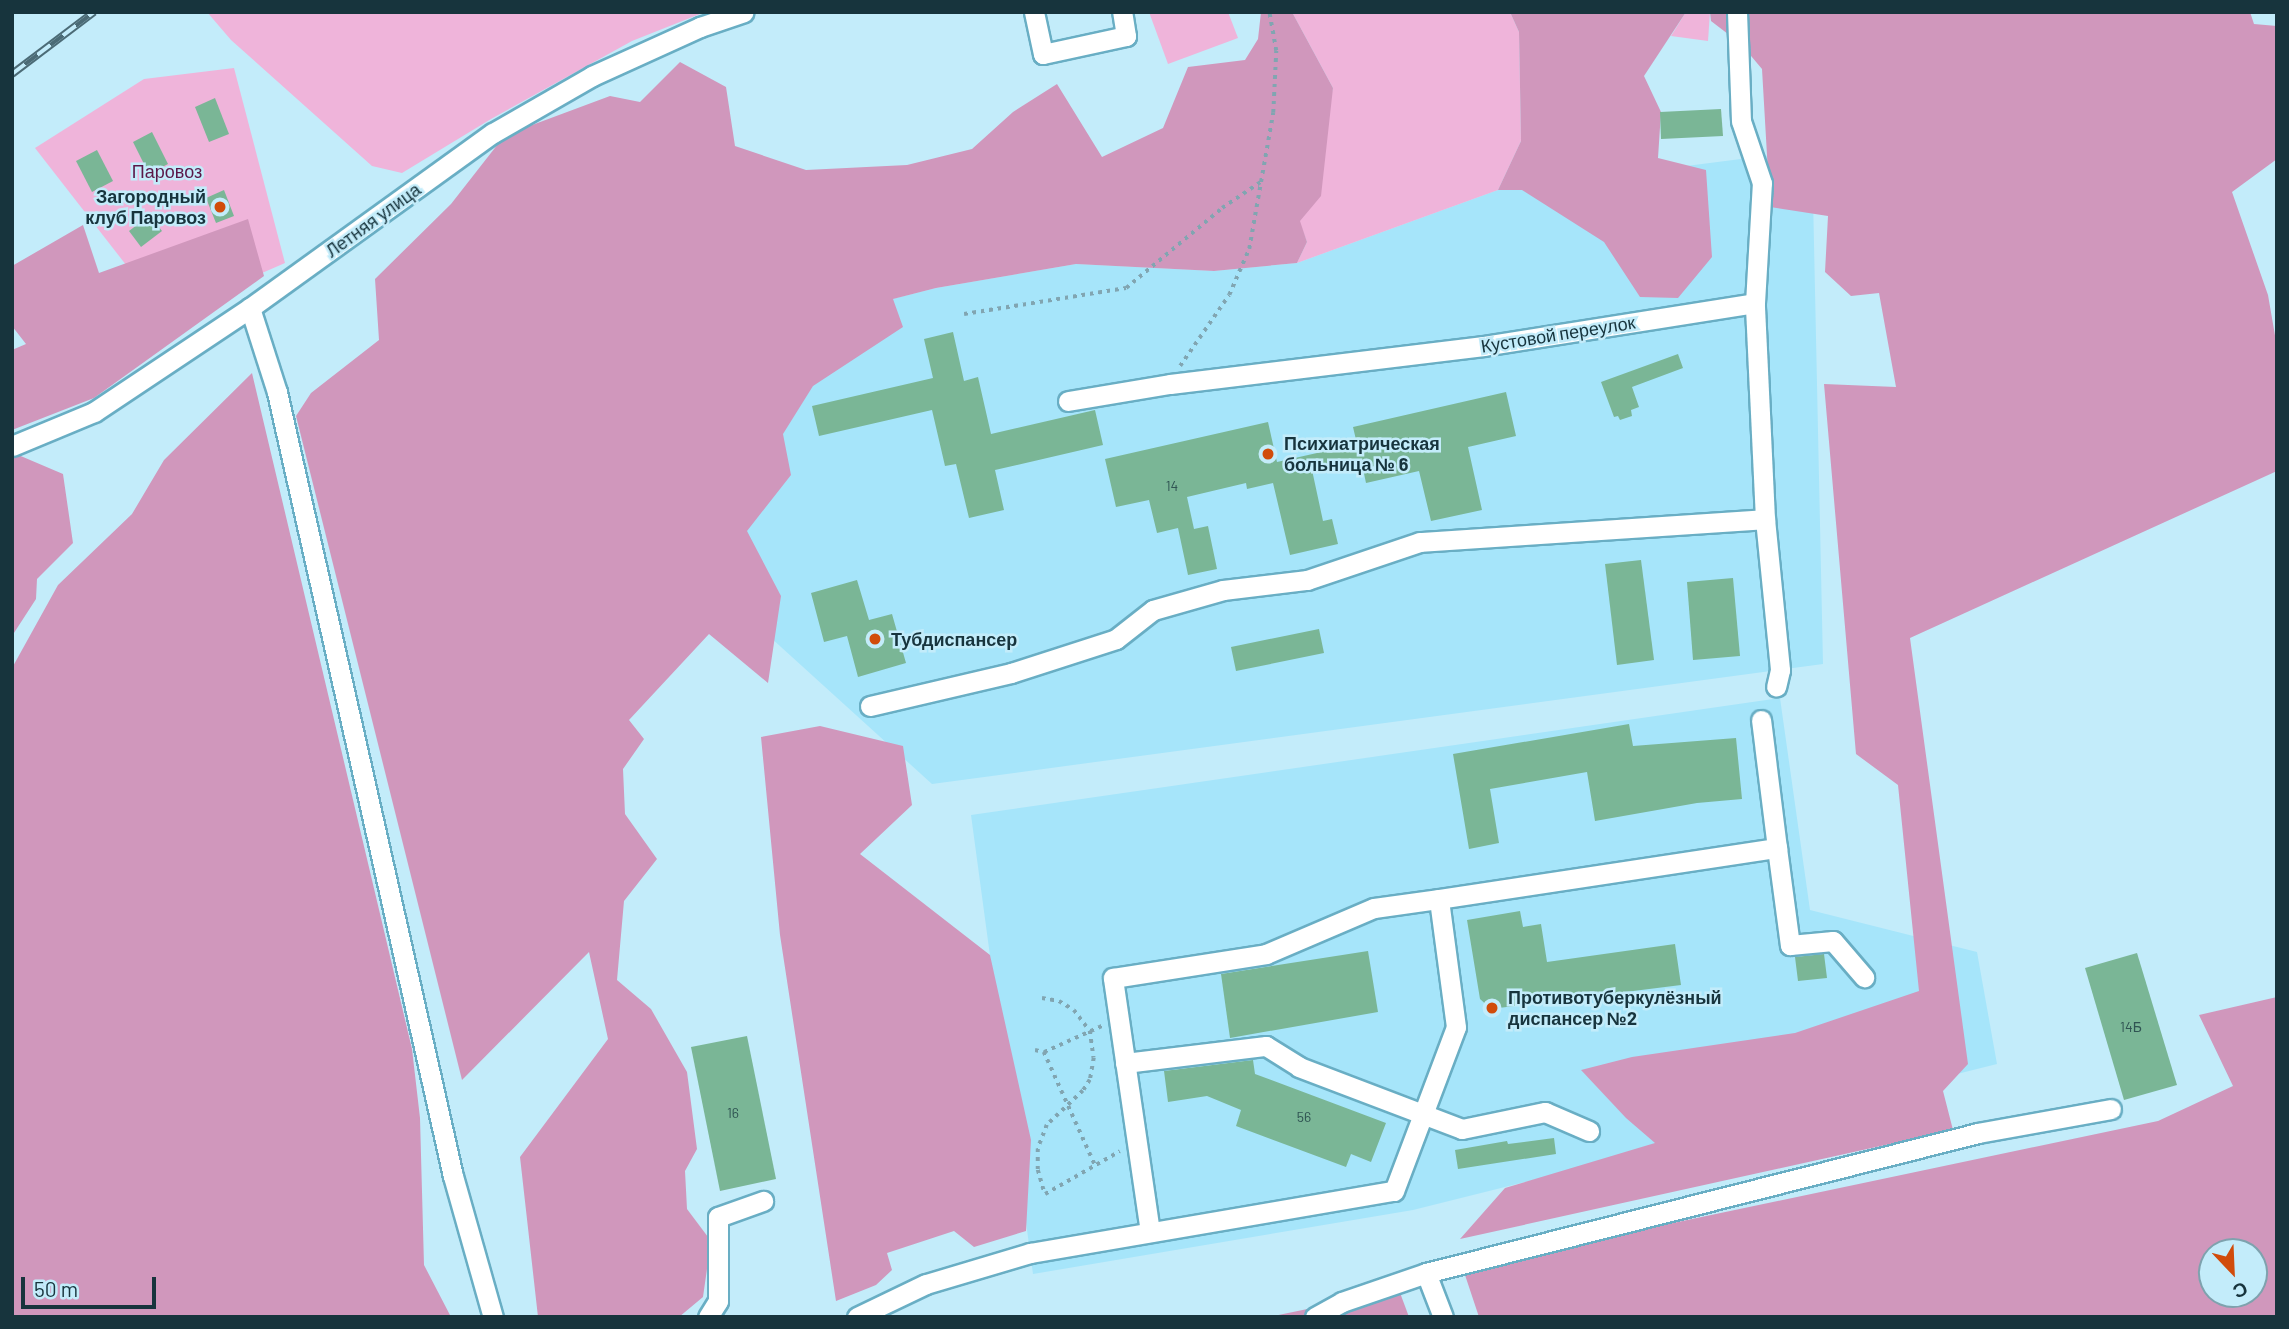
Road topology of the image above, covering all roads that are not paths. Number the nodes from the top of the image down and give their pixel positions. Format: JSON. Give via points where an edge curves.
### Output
{"nodes":[{"id":1,"x":744,"y":12,"type":"edge"},
{"id":2,"x":1034,"y":12,"type":"edge"},
{"id":3,"x":1122,"y":12,"type":"edge"},
{"id":4,"x":1737,"y":12,"type":"edge"},
{"id":5,"x":1755,"y":303,"type":"junction"},
{"id":6,"x":250,"y":308,"type":"junction"},
{"id":7,"x":1068,"y":401,"type":"dead end"},
{"id":8,"x":12,"y":446,"type":"edge"},
{"id":9,"x":1765,"y":519,"type":"junction"},
{"id":10,"x":1776,"y":687,"type":"dead end"},
{"id":11,"x":870,"y":706,"type":"dead end"},
{"id":12,"x":1761,"y":720,"type":"dead end"},
{"id":13,"x":1777,"y":848,"type":"junction"},
{"id":14,"x":1439,"y":898,"type":"junction"},
{"id":15,"x":1864,"y":976,"type":"dead end"},
{"id":16,"x":1125,"y":1063,"type":"junction"},
{"id":17,"x":2111,"y":1110,"type":"dead end"},
{"id":18,"x":1423,"y":1116,"type":"junction"},
{"id":19,"x":1589,"y":1131,"type":"dead end"},
{"id":20,"x":763,"y":1201,"type":"dead end"},
{"id":21,"x":1150,"y":1232,"type":"junction"},
{"id":22,"x":1426,"y":1273,"type":"junction"},
{"id":23,"x":493,"y":1317,"type":"edge"},
{"id":24,"x":708,"y":1317,"type":"edge"},
{"id":25,"x":858,"y":1317,"type":"edge"},
{"id":26,"x":1315,"y":1317,"type":"edge"},
{"id":27,"x":1443,"y":1317,"type":"edge"}],
"edges":[{"from":1,"to":6,"type":"street","name":"Летняя улица","via":[[593,76],[493,133]]},
{"from":2,"to":3,"type":"street","via":[[1043,54],[1126,36]]},
{"from":4,"to":5,"type":"street","via":[[1741,121],[1762,183]]},
{"from":5,"to":7,"type":"street","name":"Кустовой переулок","via":[[1484,346]]},
{"from":5,"to":9,"type":"street"},
{"from":6,"to":8,"type":"street","name":"Летняя улица","via":[[94,412]]},
{"from":6,"to":23,"type":"street","via":[[277,392],[453,1176]]},
{"from":9,"to":10,"type":"street","via":[[1780,670]]},
{"from":9,"to":11,"type":"street","via":[[1420,542],[1307,580],[1223,590],[1153,610],[1116,639],[1011,673]]},
{"from":12,"to":13,"type":"street"},
{"from":13,"to":14,"type":"street"},
{"from":13,"to":15,"type":"street","via":[[1790,945],[1833,941]]},
{"from":14,"to":16,"type":"street","via":[[1374,908],[1266,954],[1113,978]]},
{"from":14,"to":18,"type":"street","via":[[1456,1027]]},
{"from":16,"to":18,"type":"street","via":[[1266,1046],[1298,1067]]},
{"from":16,"to":21,"type":"street"},
{"from":17,"to":22,"type":"street","via":[[1978,1133]]},
{"from":18,"to":19,"type":"street","via":[[1462,1129],[1545,1112]]},
{"from":18,"to":21,"type":"street","via":[[1394,1191]]},
{"from":20,"to":24,"type":"street","via":[[718,1217],[718,1301]]},
{"from":21,"to":25,"type":"street","via":[[1030,1253],[926,1284]]},
{"from":22,"to":26,"type":"street","via":[[1342,1302]]},
{"from":22,"to":27,"type":"street"}]}
